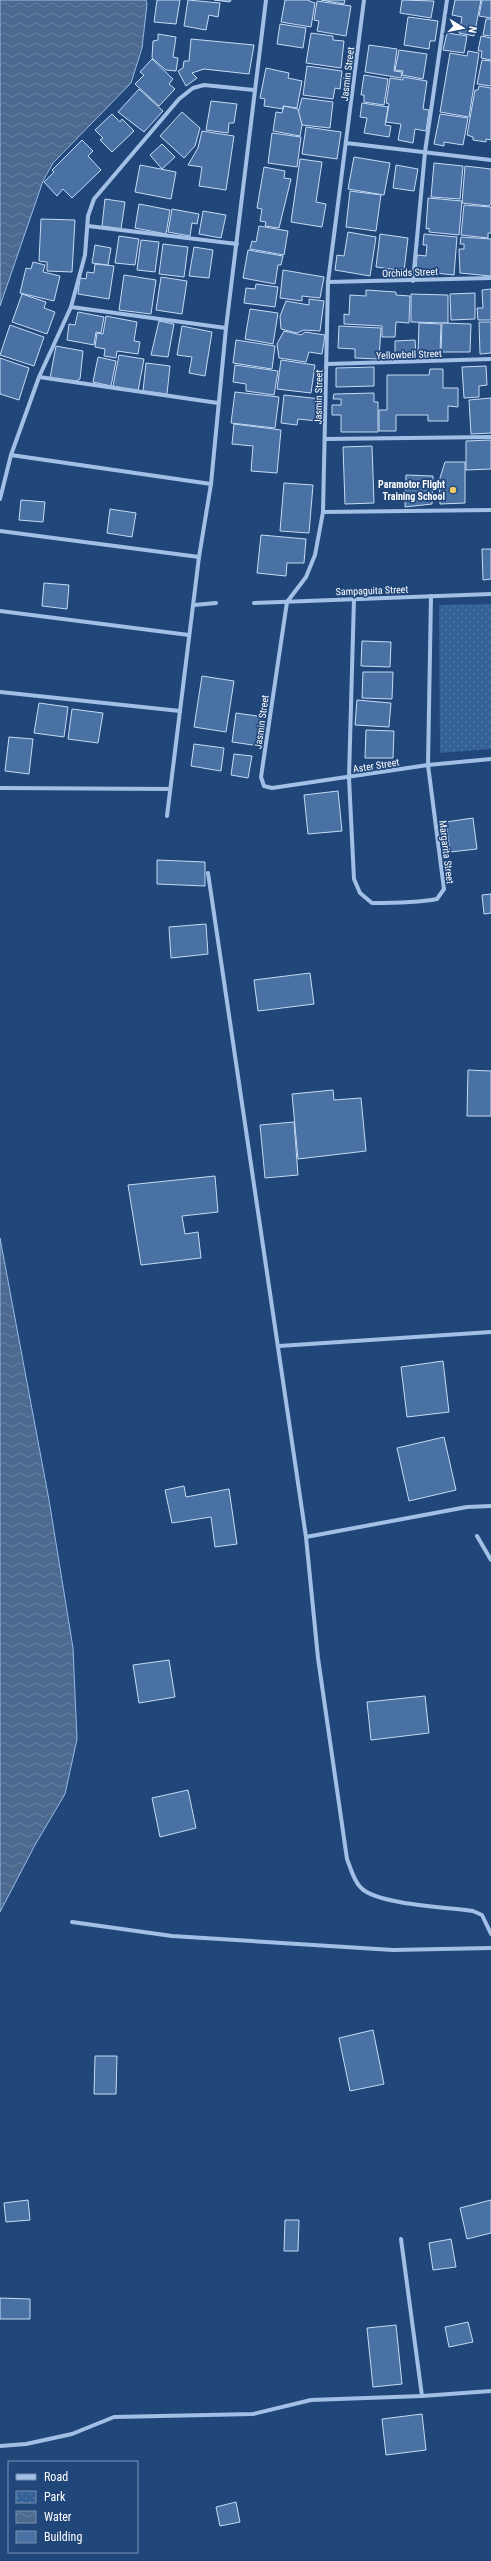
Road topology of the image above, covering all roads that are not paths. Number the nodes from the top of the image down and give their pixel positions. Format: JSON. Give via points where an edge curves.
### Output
{"nodes":[{"id":1,"x":266,"y":0,"type":"edge"},
{"id":2,"x":364,"y":0,"type":"edge"},
{"id":3,"x":447,"y":0,"type":"edge"},
{"id":4,"x":254,"y":90,"type":"junction"},
{"id":5,"x":346,"y":143,"type":"junction"},
{"id":6,"x":425,"y":152,"type":"junction"},
{"id":7,"x":491,"y":160,"type":"edge"},
{"id":8,"x":88,"y":226,"type":"junction"},
{"id":9,"x":237,"y":244,"type":"junction"},
{"id":10,"x":491,"y":278,"type":"edge"},
{"id":11,"x":413,"y":281,"type":"junction"},
{"id":12,"x":328,"y":282,"type":"junction"},
{"id":13,"x":71,"y":307,"type":"junction"},
{"id":14,"x":226,"y":328,"type":"junction"},
{"id":15,"x":491,"y":359,"type":"edge"},
{"id":16,"x":327,"y":364,"type":"junction"},
{"id":17,"x":38,"y":377,"type":"junction"},
{"id":18,"x":218,"y":403,"type":"junction"},
{"id":19,"x":491,"y":437,"type":"edge"},
{"id":20,"x":325,"y":440,"type":"junction"},
{"id":21,"x":11,"y":454,"type":"junction"},
{"id":22,"x":211,"y":484,"type":"junction"},
{"id":23,"x":0,"y":499,"type":"edge"},
{"id":24,"x":491,"y":510,"type":"edge"},
{"id":25,"x":323,"y":512,"type":"junction"},
{"id":26,"x":0,"y":531,"type":"edge"},
{"id":27,"x":199,"y":557,"type":"junction"},
{"id":28,"x":491,"y":594,"type":"edge"},
{"id":29,"x":431,"y":596,"type":"junction"},
{"id":30,"x":354,"y":598,"type":"junction"},
{"id":31,"x":287,"y":602,"type":"junction"},
{"id":32,"x":216,"y":603,"type":"dead end"},
{"id":33,"x":254,"y":603,"type":"dead end"},
{"id":34,"x":194,"y":605,"type":"junction"},
{"id":35,"x":0,"y":611,"type":"edge"},
{"id":36,"x":189,"y":635,"type":"junction"},
{"id":37,"x":0,"y":692,"type":"edge"},
{"id":38,"x":180,"y":711,"type":"junction"},
{"id":39,"x":491,"y":760,"type":"edge"},
{"id":40,"x":428,"y":765,"type":"junction"},
{"id":41,"x":349,"y":778,"type":"junction"},
{"id":42,"x":264,"y":786,"type":"joint"},
{"id":43,"x":0,"y":788,"type":"edge"},
{"id":44,"x":170,"y":789,"type":"junction"},
{"id":45,"x":167,"y":816,"type":"dead end"},
{"id":46,"x":208,"y":873,"type":"dead end"},
{"id":47,"x":491,"y":1332,"type":"edge"},
{"id":48,"x":279,"y":1346,"type":"junction"},
{"id":49,"x":491,"y":1506,"type":"edge"},
{"id":50,"x":477,"y":1536,"type":"dead end"},
{"id":51,"x":306,"y":1537,"type":"junction"},
{"id":52,"x":491,"y":1560,"type":"edge"},
{"id":53,"x":72,"y":1922,"type":"dead end"},
{"id":54,"x":491,"y":1934,"type":"edge"},
{"id":55,"x":491,"y":1948,"type":"edge"},
{"id":56,"x":401,"y":2239,"type":"dead end"},
{"id":57,"x":491,"y":2391,"type":"edge"},
{"id":58,"x":422,"y":2396,"type":"junction"},
{"id":59,"x":0,"y":2446,"type":"edge"}],
"edges":[{"from":1,"to":4,"type":"street"},
{"from":2,"to":5,"type":"street","name":"Jasmin Street"},
{"from":3,"to":6,"type":"street"},
{"from":4,"to":8,"type":"street","via":[[211,84],[193,88],[179,99],[99,192],[88,216]]},
{"from":4,"to":9,"type":"street"},
{"from":5,"to":6,"type":"street"},
{"from":5,"to":12,"type":"street","name":"Jasmin Street"},
{"from":6,"to":7,"type":"street"},
{"from":6,"to":11,"type":"street"},
{"from":8,"to":9,"type":"street"},
{"from":8,"to":13,"type":"street","via":[[86,255]]},
{"from":9,"to":14,"type":"street"},
{"from":10,"to":11,"type":"street","name":"Orchids Street"},
{"from":11,"to":12,"type":"street","name":"Orchids Street"},
{"from":12,"to":16,"type":"street","name":"Jasmin Street"},
{"from":13,"to":14,"type":"street"},
{"from":13,"to":17,"type":"street"},
{"from":14,"to":18,"type":"street"},
{"from":15,"to":16,"type":"street","name":"Yellowbell Street"},
{"from":16,"to":20,"type":"street","name":"Jasmin Street"},
{"from":17,"to":18,"type":"street"},
{"from":17,"to":21,"type":"street"},
{"from":18,"to":22,"type":"street"},
{"from":19,"to":20,"type":"street"},
{"from":20,"to":25,"type":"street","name":"Jasmin Street"},
{"from":21,"to":22,"type":"street"},
{"from":21,"to":23,"type":"street"},
{"from":22,"to":27,"type":"street"},
{"from":24,"to":25,"type":"street"},
{"from":25,"to":31,"type":"street","name":"Jasmin Street","via":[[315,555],[306,577]]},
{"from":26,"to":27,"type":"street"},
{"from":27,"to":34,"type":"street"},
{"from":28,"to":29,"type":"street","name":"Sampaguita Street"},
{"from":29,"to":30,"type":"street","name":"Sampaguita Street"},
{"from":29,"to":40,"type":"street","name":"Margarita Street"},
{"from":30,"to":31,"type":"street","name":"Sampaguita Street"},
{"from":30,"to":41,"type":"street","name":"Margarita Street"},
{"from":31,"to":33,"type":"street","name":"Sampaguita Street"},
{"from":31,"to":42,"type":"street","name":"Jasmin Street","via":[[261,777]]},
{"from":32,"to":34,"type":"street"},
{"from":34,"to":36,"type":"street"},
{"from":35,"to":36,"type":"street"},
{"from":36,"to":38,"type":"street"},
{"from":37,"to":38,"type":"street"},
{"from":38,"to":44,"type":"street"},
{"from":39,"to":40,"type":"street","name":"Aster Street"},
{"from":40,"to":41,"type":"street","name":"Aster Street"},
{"from":40,"to":41,"type":"street","name":"Margarita Street","via":[[444,889],[437,899],[423,902],[372,903],[360,893],[354,879]]},
{"from":41,"to":42,"type":"street","name":"Aster Street","via":[[272,788]]},
{"from":43,"to":44,"type":"street"},
{"from":44,"to":45,"type":"street"},
{"from":46,"to":48,"type":"street"},
{"from":47,"to":48,"type":"street"},
{"from":48,"to":51,"type":"street"},
{"from":49,"to":51,"type":"street","via":[[467,1507]]},
{"from":50,"to":52,"type":"street"},
{"from":51,"to":54,"type":"street","via":[[318,1658],[347,1859],[355,1879],[364,1890],[382,1898],[473,1911],[482,1915]]},
{"from":53,"to":55,"type":"street","via":[[172,1936],[393,1950]]},
{"from":56,"to":58,"type":"street"},
{"from":57,"to":58,"type":"street"},
{"from":58,"to":59,"type":"street","via":[[311,2400],[253,2414],[114,2417],[72,2434],[26,2444]]}]}
